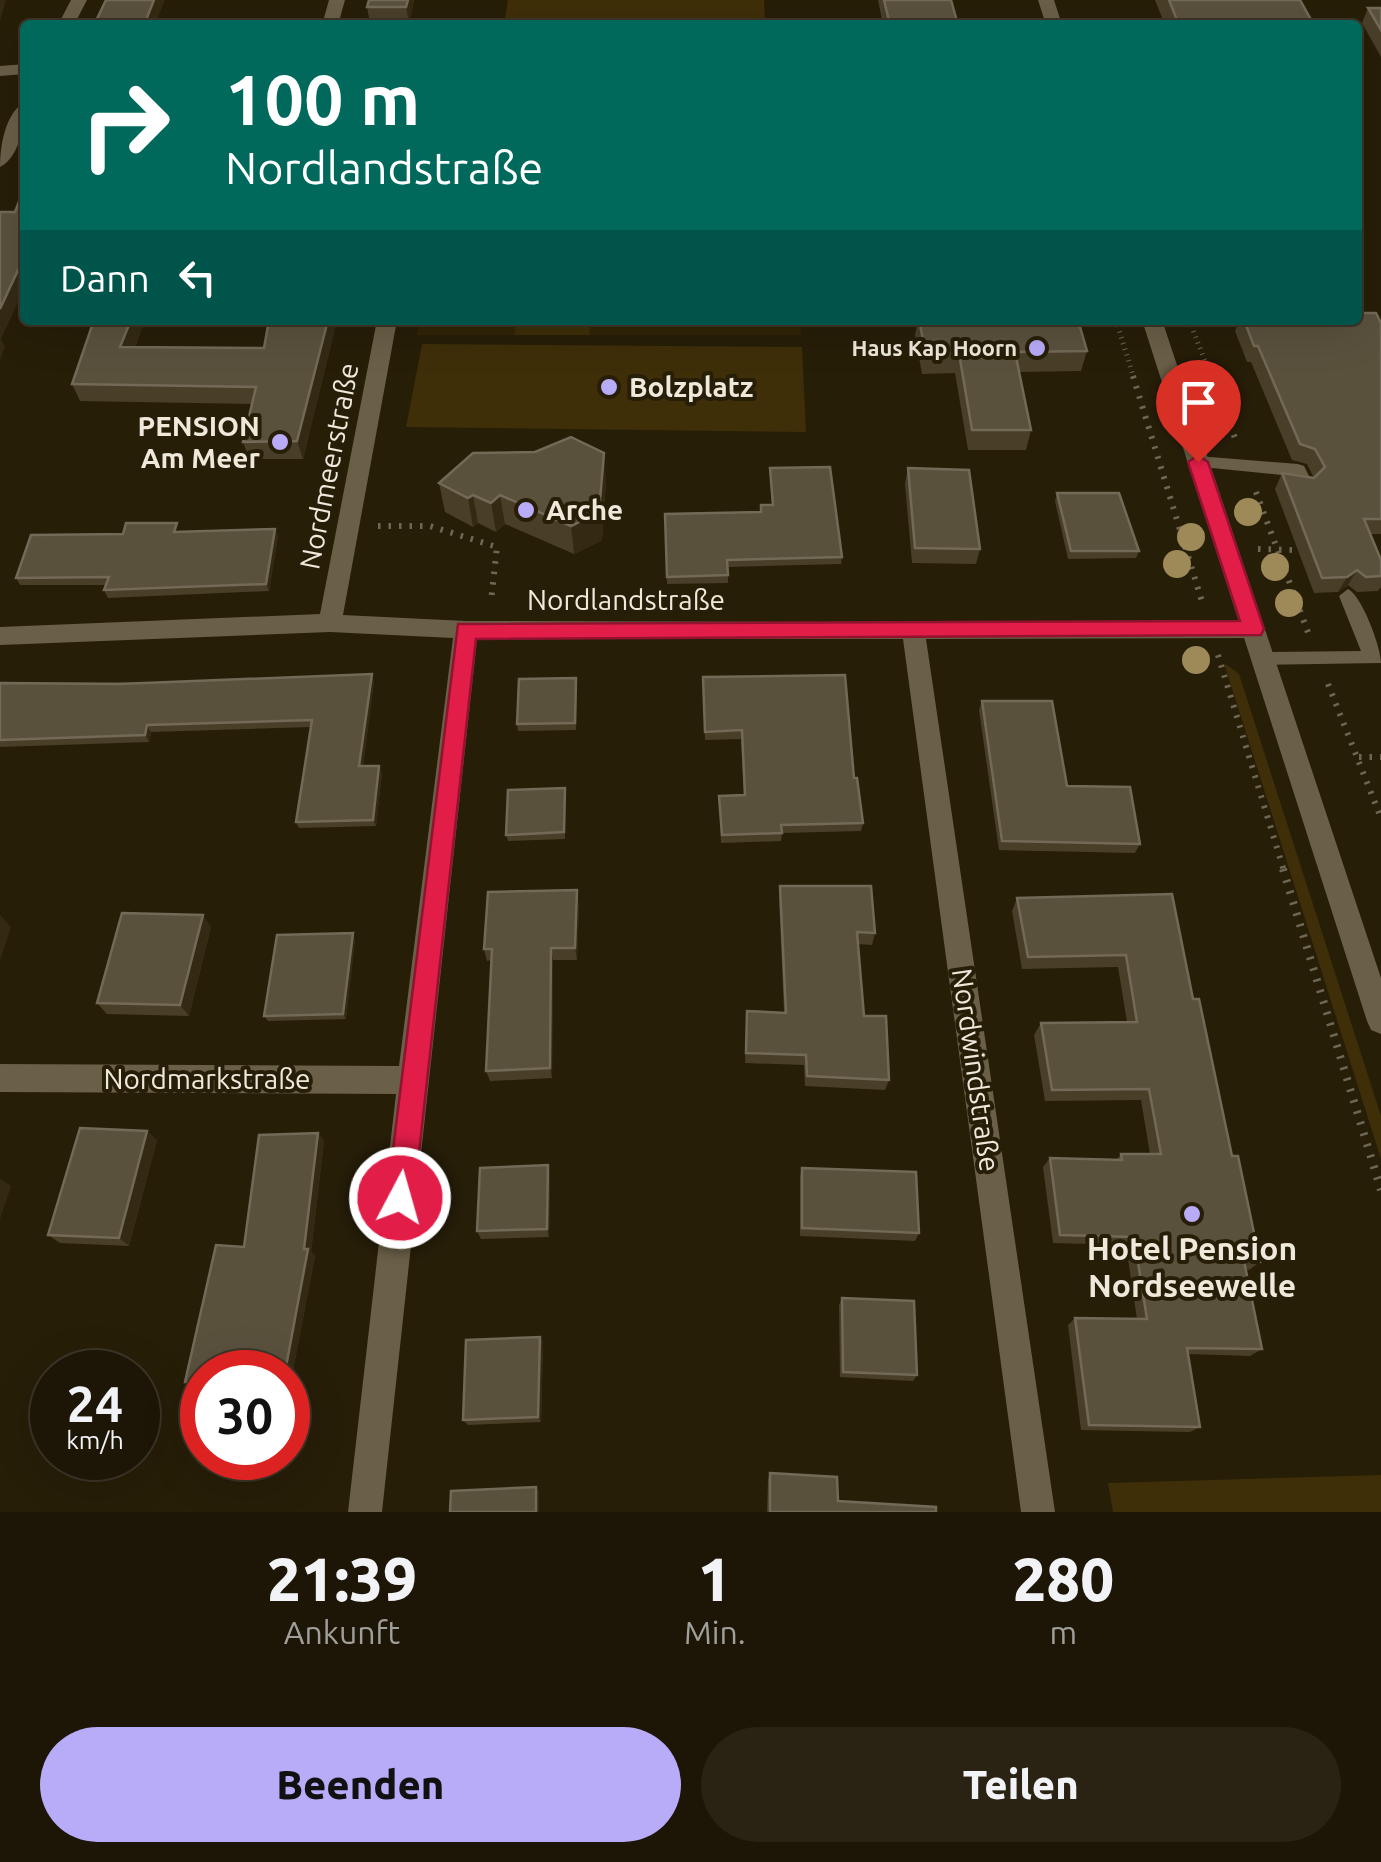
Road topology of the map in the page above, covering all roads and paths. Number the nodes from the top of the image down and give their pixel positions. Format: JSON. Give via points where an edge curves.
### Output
{"nodes":[{"id":1,"x":20,"y":118,"type":"edge"},
{"id":2,"x":0,"y":162,"type":"edge"},
{"id":3,"x":387,"y":325,"type":"edge"},
{"id":4,"x":1118,"y":325,"type":"edge"},
{"id":5,"x":1154,"y":325,"type":"edge"},
{"id":6,"x":1198,"y":462,"type":"junction"},
{"id":7,"x":1304,"y":484,"type":"edge"},
{"id":8,"x":346,"y":526,"type":"junction"},
{"id":9,"x":1348,"y":596,"type":"edge"},
{"id":10,"x":330,"y":624,"type":"junction"},
{"id":11,"x":914,"y":629,"type":"junction"},
{"id":12,"x":1253,"y":629,"type":"junction"},
{"id":13,"x":477,"y":630,"type":"junction"},
{"id":14,"x":1210,"y":630,"type":"junction"},
{"id":15,"x":0,"y":636,"type":"edge"},
{"id":16,"x":1262,"y":660,"type":"junction"},
{"id":17,"x":1318,"y":660,"type":"junction"},
{"id":18,"x":1359,"y":757,"type":"junction"},
{"id":19,"x":1381,"y":757,"type":"edge"},
{"id":20,"x":1381,"y":818,"type":"edge"},
{"id":21,"x":1381,"y":1020,"type":"edge"},
{"id":22,"x":0,"y":1078,"type":"edge"},
{"id":23,"x":414,"y":1080,"type":"junction"},
{"id":24,"x":1381,"y":1190,"type":"edge"},
{"id":25,"x":365,"y":1512,"type":"edge"},
{"id":26,"x":1038,"y":1512,"type":"edge"}],
"edges":[{"from":1,"to":2,"type":"street"},
{"from":3,"to":8,"type":"street","name":"Nordmeerstraße"},
{"from":4,"to":14,"type":"path"},
{"from":5,"to":6,"type":"street"},
{"from":6,"to":7,"type":"lane","via":[[1298,470]]},
{"from":6,"to":12,"type":"street"},
{"from":8,"to":10,"type":"street","name":"Nordmeerstraße"},
{"from":8,"to":13,"type":"path","via":[[430,526],[497,546]]},
{"from":9,"to":17,"type":"lane","via":[[1374,658]]},
{"from":10,"to":13,"type":"street","name":"Nordlandstraße"},
{"from":10,"to":15,"type":"street","name":"Nordlandstraße"},
{"from":11,"to":13,"type":"street","name":"Nordlandstraße"},
{"from":11,"to":14,"type":"street","name":"Nordlandstraße"},
{"from":11,"to":26,"type":"street","name":"Nordwindstraße"},
{"from":12,"to":14,"type":"street","name":"Nordlandstraße"},
{"from":12,"to":16,"type":"street"},
{"from":13,"to":23,"type":"street"},
{"from":14,"to":24,"type":"path"},
{"from":16,"to":17,"type":"lane"},
{"from":16,"to":21,"type":"street"},
{"from":17,"to":18,"type":"path"},
{"from":18,"to":19,"type":"path"},
{"from":18,"to":20,"type":"path"},
{"from":22,"to":23,"type":"street","name":"Nordmarkstraße"},
{"from":23,"to":25,"type":"street"}]}
